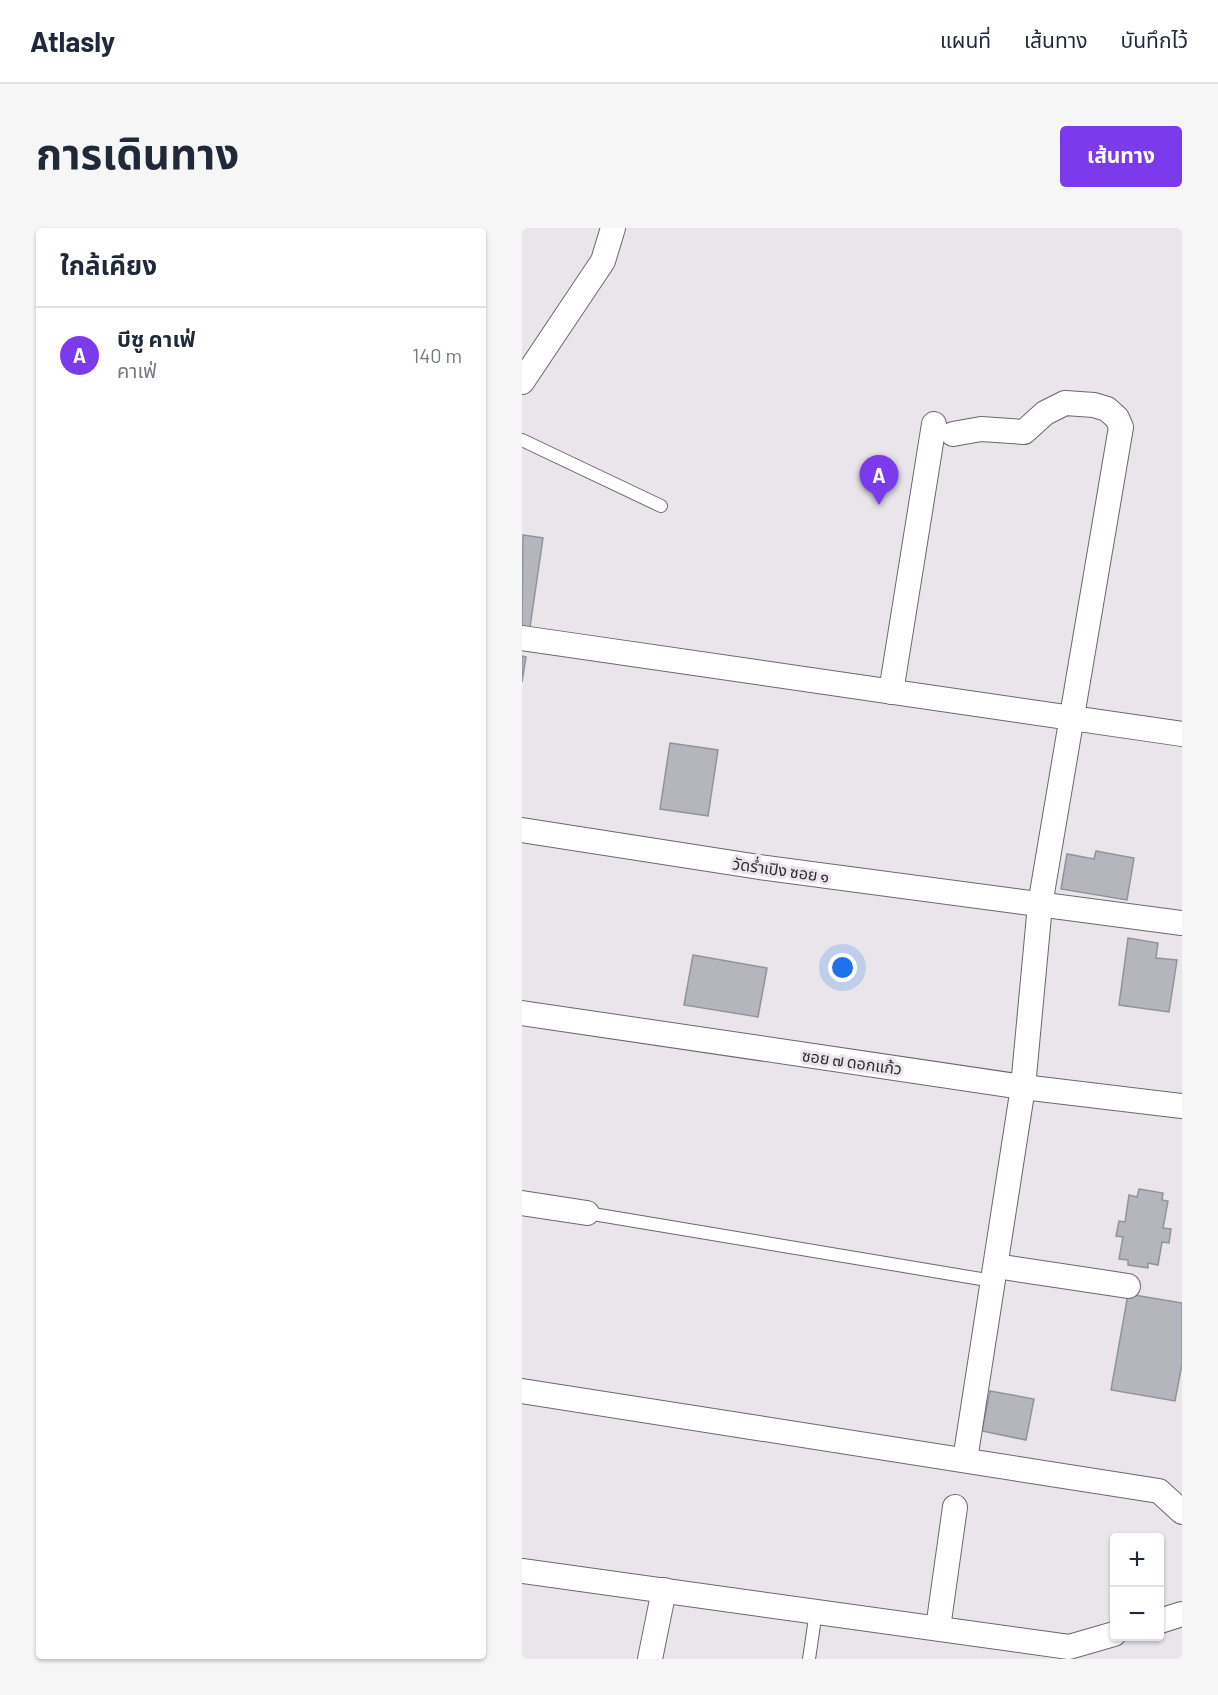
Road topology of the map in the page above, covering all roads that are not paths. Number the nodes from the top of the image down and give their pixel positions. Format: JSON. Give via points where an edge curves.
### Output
{"nodes":[{"id":1,"x":613,"y":228,"type":"edge"},
{"id":2,"x":522,"y":381,"type":"edge"},
{"id":3,"x":522,"y":440,"type":"edge"},
{"id":4,"x":661,"y":506,"type":"dead end"},
{"id":5,"x":522,"y":638,"type":"edge"},
{"id":6,"x":891,"y":692,"type":"junction"},
{"id":7,"x":1073,"y":718,"type":"junction"},
{"id":8,"x":1182,"y":734,"type":"edge"},
{"id":9,"x":522,"y":830,"type":"edge"},
{"id":10,"x":1040,"y":905,"type":"junction"},
{"id":11,"x":1182,"y":923,"type":"edge"},
{"id":12,"x":522,"y":1013,"type":"edge"},
{"id":13,"x":1023,"y":1087,"type":"junction"},
{"id":14,"x":1182,"y":1106,"type":"edge"},
{"id":15,"x":522,"y":1203,"type":"edge"},
{"id":16,"x":587,"y":1213,"type":"joint"},
{"id":17,"x":994,"y":1274,"type":"junction"},
{"id":18,"x":1128,"y":1286,"type":"dead end"},
{"id":19,"x":522,"y":1391,"type":"edge"},
{"id":20,"x":965,"y":1460,"type":"junction"},
{"id":21,"x":956,"y":1507,"type":"dead end"},
{"id":22,"x":1182,"y":1512,"type":"edge"},
{"id":23,"x":522,"y":1570,"type":"edge"},
{"id":24,"x":664,"y":1590,"type":"junction"},
{"id":25,"x":816,"y":1611,"type":"junction"},
{"id":26,"x":1182,"y":1614,"type":"edge"},
{"id":27,"x":1164,"y":1620,"type":"edge"},
{"id":28,"x":938,"y":1628,"type":"junction"},
{"id":29,"x":1110,"y":1635,"type":"edge"},
{"id":30,"x":1044,"y":1651,"type":"edge"},
{"id":31,"x":650,"y":1659,"type":"edge"},
{"id":32,"x":809,"y":1659,"type":"edge"}],
"edges":[{"from":1,"to":2,"type":"street","via":[[603,261]]},
{"from":3,"to":4,"type":"lane"},
{"from":5,"to":6,"type":"street"},
{"from":6,"to":7,"type":"street"},
{"from":6,"to":7,"type":"street","via":[[944,429],[1024,432],[1045,412],[1065,403],[1094,405],[1107,409],[1121,427]]},
{"from":7,"to":8,"type":"street"},
{"from":7,"to":10,"type":"street"},
{"from":9,"to":10,"type":"street","name":"วัดร่ำเปิง ซอย ๑"},
{"from":10,"to":11,"type":"street","name":"วัดร่ำเปิง ซอย ๑"},
{"from":10,"to":13,"type":"street"},
{"from":12,"to":13,"type":"street","name":"ซอย ๗ ดอกแก้ว"},
{"from":13,"to":14,"type":"street","name":"ซอย ๗ ดอกแก้ว"},
{"from":13,"to":17,"type":"street"},
{"from":15,"to":16,"type":"street"},
{"from":16,"to":17,"type":"lane"},
{"from":17,"to":18,"type":"street"},
{"from":17,"to":20,"type":"street"},
{"from":19,"to":20,"type":"street"},
{"from":20,"to":22,"type":"street","via":[[1159,1491]]},
{"from":21,"to":28,"type":"street"},
{"from":23,"to":24,"type":"street"},
{"from":24,"to":25,"type":"street"},
{"from":24,"to":31,"type":"street"},
{"from":25,"to":28,"type":"street"},
{"from":25,"to":32,"type":"lane"},
{"from":26,"to":27,"type":"street"},
{"from":28,"to":30,"type":"street"},
{"from":29,"to":30,"type":"street"}]}
